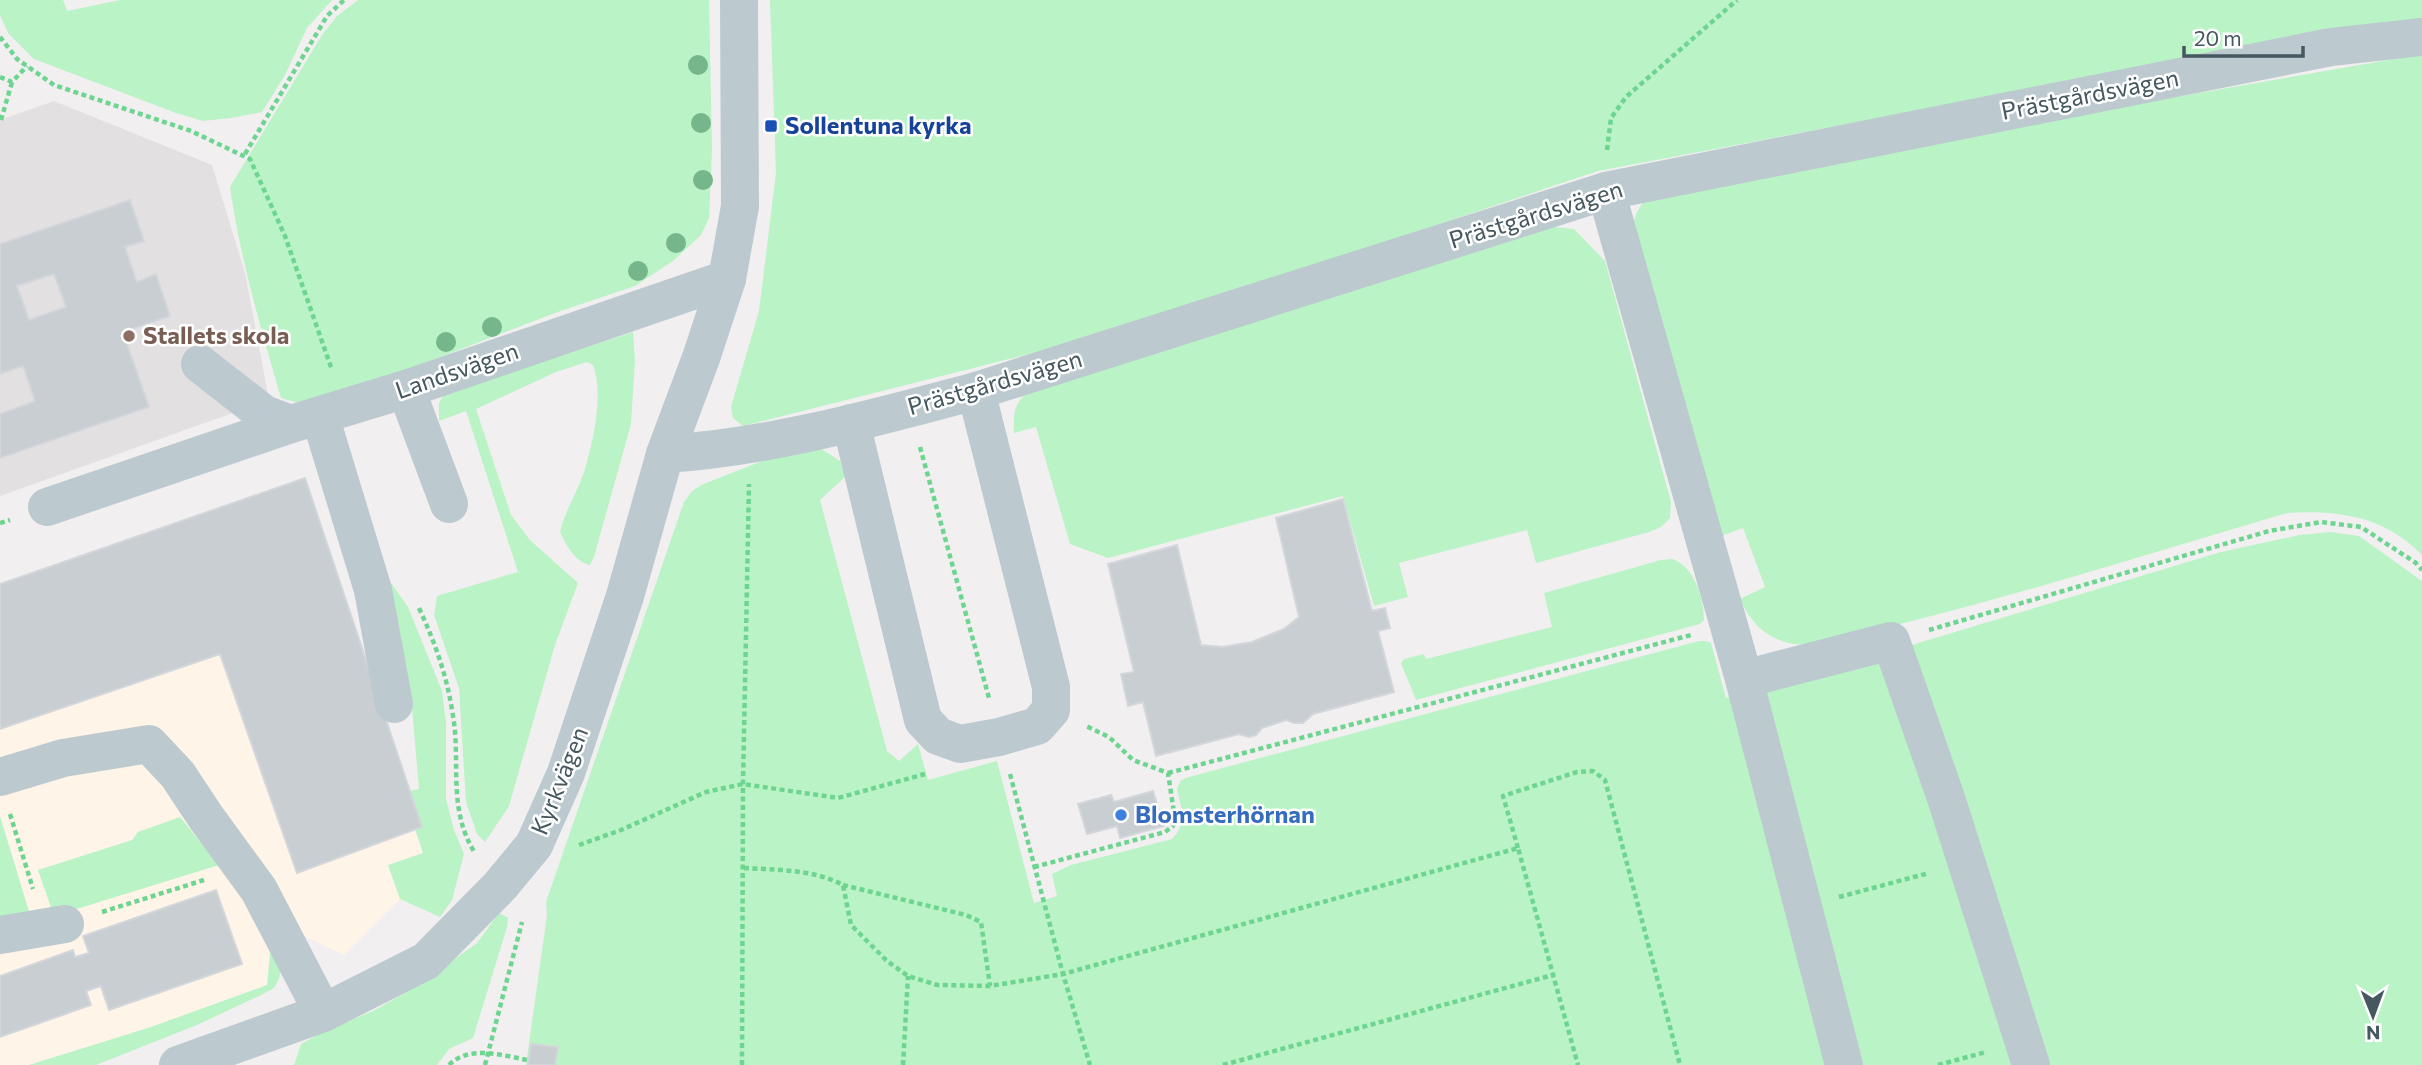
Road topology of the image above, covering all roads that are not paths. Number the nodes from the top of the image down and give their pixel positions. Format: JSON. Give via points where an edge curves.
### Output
{"nodes":[{"id":1,"x":739,"y":0,"type":"edge"},
{"id":2,"x":2422,"y":37,"type":"edge"},
{"id":3,"x":1606,"y":191,"type":"junction"},
{"id":4,"x":727,"y":279,"type":"junction"},
{"id":5,"x":200,"y":364,"type":"dead end"},
{"id":6,"x":407,"y":389,"type":"junction"},
{"id":7,"x":976,"y":391,"type":"junction"},
{"id":8,"x":305,"y":420,"type":"junction"},
{"id":9,"x":851,"y":423,"type":"junction"},
{"id":10,"x":666,"y":454,"type":"junction"},
{"id":11,"x":449,"y":504,"type":"dead end"},
{"id":12,"x":47,"y":507,"type":"dead end"},
{"id":13,"x":1744,"y":679,"type":"junction"},
{"id":14,"x":394,"y":704,"type":"dead end"},
{"id":15,"x":4,"y":790,"type":"edge"},
{"id":16,"x":55,"y":925,"type":"road end"},
{"id":17,"x":0,"y":935,"type":"edge"},
{"id":18,"x":323,"y":1013,"type":"junction"},
{"id":19,"x":251,"y":1053,"type":"edge"},
{"id":20,"x":2027,"y":1054,"type":"edge"},
{"id":21,"x":178,"y":1065,"type":"edge"},
{"id":22,"x":1844,"y":1065,"type":"edge"}],
"edges":[{"from":1,"to":4,"type":"street","via":[[740,206]]},
{"from":2,"to":3,"type":"street","name":"Prästgårdsvägen","via":[[2331,47]]},
{"from":3,"to":7,"type":"street","name":"Prästgårdsvägen"},
{"from":3,"to":13,"type":"street"},
{"from":4,"to":6,"type":"street","name":"Landsvägen"},
{"from":4,"to":10,"type":"street"},
{"from":5,"to":8,"type":"street","via":[[264,414]]},
{"from":6,"to":8,"type":"street","name":"Landsvägen"},
{"from":6,"to":11,"type":"street"},
{"from":7,"to":9,"type":"street","name":"Prästgårdsvägen"},
{"from":7,"to":9,"type":"street","via":[[1051,687],[1051,710],[1037,726],[999,737],[960,744],[938,736],[923,720]]},
{"from":8,"to":12,"type":"street","name":"Landsvägen"},
{"from":8,"to":14,"type":"street","via":[[373,590]]},
{"from":9,"to":10,"type":"street","name":"Prästgårdsvägen","via":[[750,445]]},
{"from":10,"to":18,"type":"street","name":"Kyrkvägen","via":[[566,773],[534,845],[426,961]]},
{"from":13,"to":20,"type":"street","via":[[1891,641]]},
{"from":13,"to":22,"type":"street"},
{"from":15,"to":18,"type":"street","via":[[63,758],[149,744],[178,775],[259,890]]},
{"from":16,"to":17,"type":"street"},
{"from":18,"to":19,"type":"street","name":"Kyrkvägen"},
{"from":19,"to":21,"type":"street","name":"Kyrkvägen"}]}
